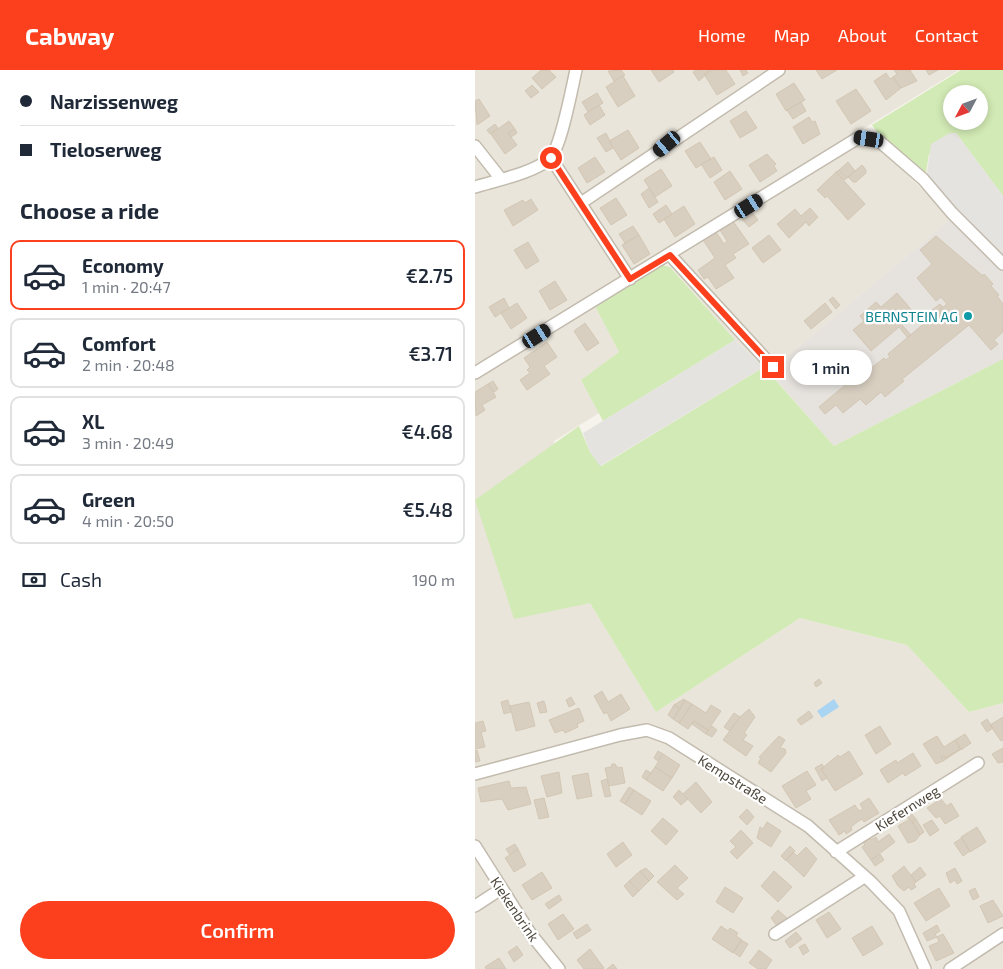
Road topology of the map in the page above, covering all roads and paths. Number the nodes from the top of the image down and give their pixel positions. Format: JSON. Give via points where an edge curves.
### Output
{"nodes":[{"id":1,"x":576,"y":70,"type":"edge"},
{"id":2,"x":779,"y":70,"type":"edge"},
{"id":3,"x":475,"y":146,"type":"edge"},
{"id":4,"x":551,"y":158,"type":"junction"},
{"id":5,"x":501,"y":179,"type":"junction"},
{"id":6,"x":475,"y":187,"type":"edge"},
{"id":7,"x":581,"y":203,"type":"junction"},
{"id":8,"x":670,"y":255,"type":"junction"},
{"id":9,"x":1003,"y":264,"type":"edge"},
{"id":10,"x":630,"y":279,"type":"junction"},
{"id":11,"x":773,"y":367,"type":"dead end"},
{"id":12,"x":475,"y":373,"type":"edge"},
{"id":13,"x":978,"y":764,"type":"dead end"},
{"id":14,"x":475,"y":774,"type":"edge"},
{"id":15,"x":475,"y":846,"type":"edge"},
{"id":16,"x":836,"y":852,"type":"junction"},
{"id":17,"x":864,"y":877,"type":"junction"},
{"id":18,"x":501,"y":889,"type":"junction"},
{"id":19,"x":475,"y":906,"type":"edge"},
{"id":20,"x":775,"y":934,"type":"dead end"},
{"id":21,"x":1003,"y":934,"type":"edge"},
{"id":22,"x":559,"y":969,"type":"edge"},
{"id":23,"x":925,"y":969,"type":"edge"},
{"id":24,"x":950,"y":969,"type":"edge"}],
"edges":[{"from":1,"to":4,"type":"street","via":[[564,125]]},
{"from":2,"to":7,"type":"street"},
{"from":3,"to":5,"type":"street"},
{"from":4,"to":5,"type":"street","via":[[526,172]]},
{"from":4,"to":7,"type":"street"},
{"from":5,"to":6,"type":"street"},
{"from":7,"to":10,"type":"street"},
{"from":8,"to":9,"type":"street","via":[[859,138],[879,141],[923,179]]},
{"from":8,"to":10,"type":"street"},
{"from":8,"to":11,"type":"street"},
{"from":10,"to":12,"type":"street"},
{"from":13,"to":16,"type":"street","name":"Kiefernweg"},
{"from":14,"to":16,"type":"street","name":"Kempstraße","via":[[647,730],[669,738],[808,826]]},
{"from":15,"to":18,"type":"street","name":"Kiekenbrink"},
{"from":16,"to":17,"type":"street","name":"Kempstraße"},
{"from":17,"to":20,"type":"street"},
{"from":17,"to":23,"type":"street","name":"Kempstraße","via":[[899,911]]},
{"from":18,"to":19,"type":"street"},
{"from":18,"to":22,"type":"street","name":"Kiekenbrink"},
{"from":21,"to":24,"type":"street"}]}
